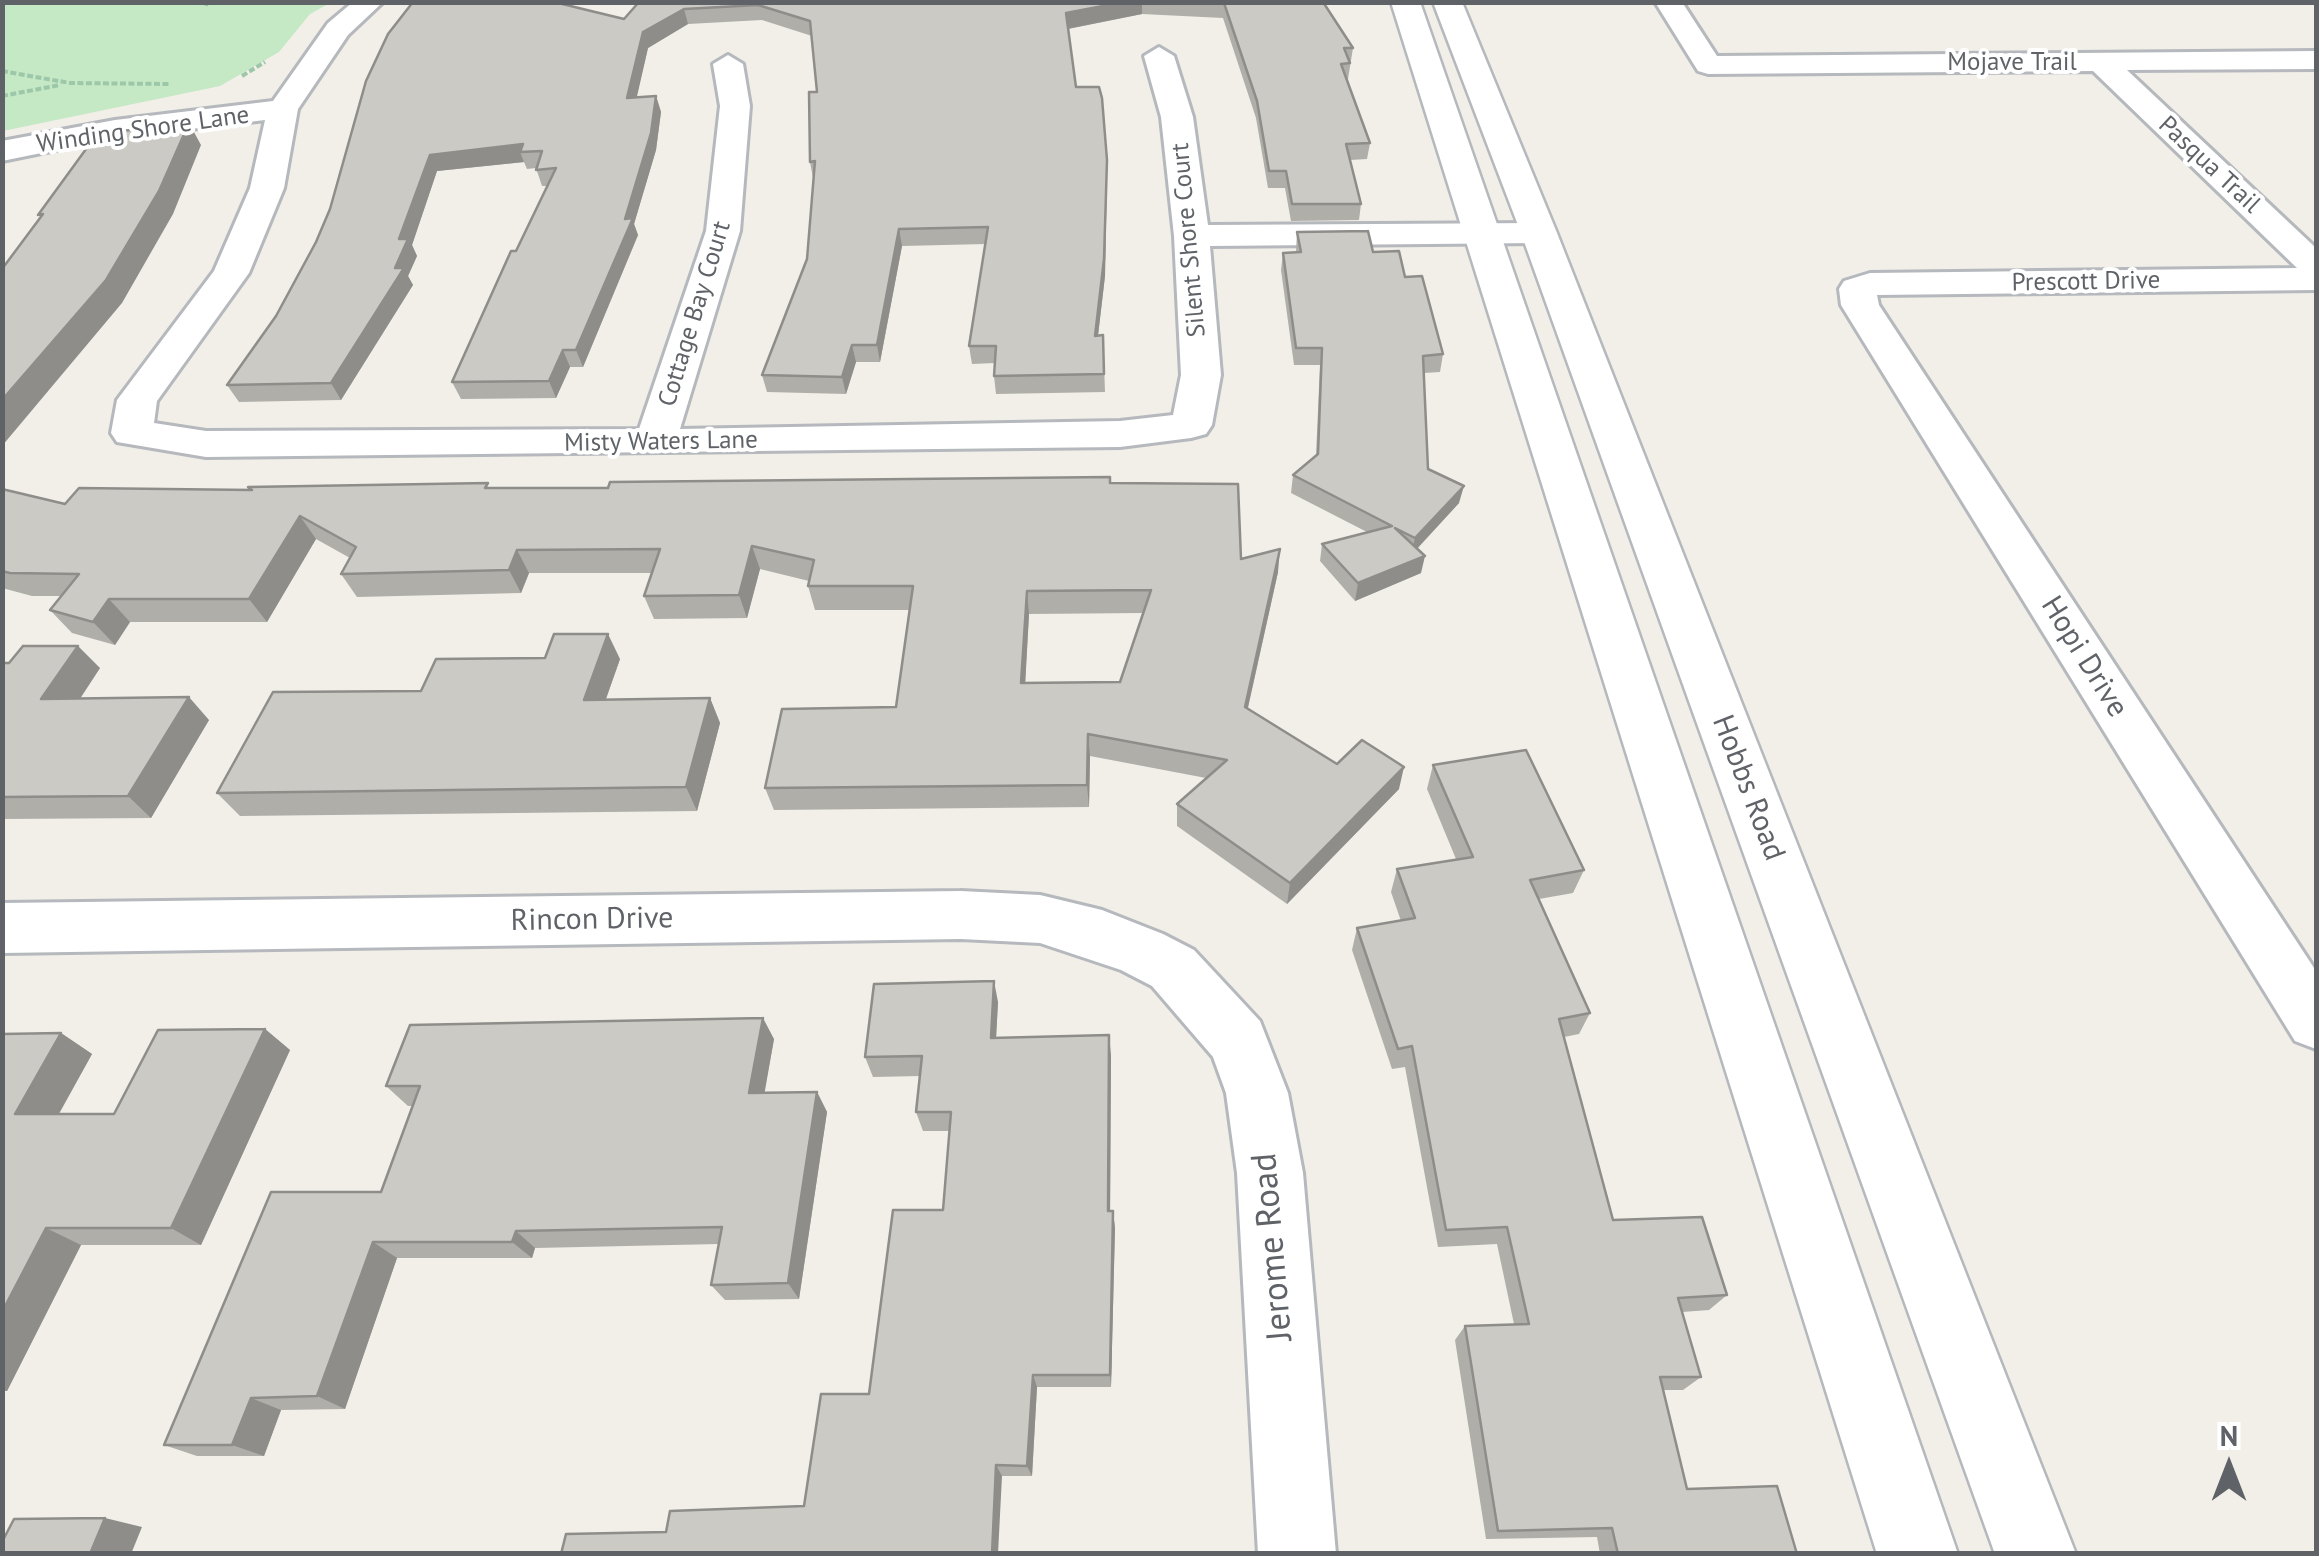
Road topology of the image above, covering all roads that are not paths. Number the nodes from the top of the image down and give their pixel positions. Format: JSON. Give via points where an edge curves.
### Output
{"nodes":[{"id":1,"x":370,"y":2,"type":"edge"},
{"id":2,"x":1668,"y":2,"type":"edge"},
{"id":3,"x":1430,"y":13,"type":"edge"},
{"id":4,"x":1159,"y":56,"type":"dead end"},
{"id":5,"x":2316,"y":60,"type":"edge"},
{"id":6,"x":2101,"y":62,"type":"junction"},
{"id":7,"x":728,"y":64,"type":"dead end"},
{"id":8,"x":283,"y":109,"type":"junction"},
{"id":9,"x":2,"y":152,"type":"edge"},
{"id":10,"x":1511,"y":233,"type":"junction"},
{"id":11,"x":1192,"y":236,"type":"junction"},
{"id":12,"x":2316,"y":267,"type":"edge"},
{"id":13,"x":2316,"y":280,"type":"edge"},
{"id":14,"x":1857,"y":289,"type":"joint"},
{"id":15,"x":1191,"y":426,"type":"joint"},
{"id":16,"x":655,"y":442,"type":"junction"},
{"id":17,"x":2,"y":928,"type":"edge"},
{"id":18,"x":1173,"y":968,"type":"joint"},
{"id":19,"x":2316,"y":1022,"type":"edge"},
{"id":20,"x":1297,"y":1554,"type":"edge"},
{"id":21,"x":1918,"y":1554,"type":"edge"},
{"id":22,"x":2036,"y":1554,"type":"edge"}],
"edges":[{"from":1,"to":8,"type":"street","via":[[338,29]]},
{"from":2,"to":6,"type":"street","name":"Mojave Trail","via":[[1708,65]]},
{"from":3,"to":10,"type":"street","name":"Hobbs Road"},
{"from":4,"to":11,"type":"street","name":"Silent Shore Court","via":[[1177,117]]},
{"from":5,"to":6,"type":"street","name":"Mojave Trail"},
{"from":6,"to":12,"type":"street","name":"Pasqua Trail"},
{"from":7,"to":16,"type":"street","name":"Cottage Bay Court","via":[[736,106],[724,231]]},
{"from":8,"to":9,"type":"street","name":"Winding Shore Lane"},
{"from":8,"to":16,"type":"street","name":"Misty Waters Lane","via":[[267,188],[231,273],[136,400],[132,433],[206,444]]},
{"from":10,"to":11,"type":"street"},
{"from":10,"to":21,"type":"street","name":"Hobbs Road"},
{"from":10,"to":22,"type":"street","name":"Hobbs Road"},
{"from":11,"to":15,"type":"street","name":"Silent Shore Court","via":[[1201,375]]},
{"from":13,"to":14,"type":"street","name":"Prescott Drive"},
{"from":14,"to":19,"type":"street","name":"Hopi Drive","via":[[1860,305]]},
{"from":15,"to":16,"type":"street","name":"Misty Waters Lane","via":[[1120,434]]},
{"from":17,"to":18,"type":"street","name":"Rincon Drive","via":[[962,915],[1040,919],[1102,935]]},
{"from":18,"to":20,"type":"street","name":"Jerome Road","via":[[1238,1041],[1257,1093],[1270,1173]]}]}
